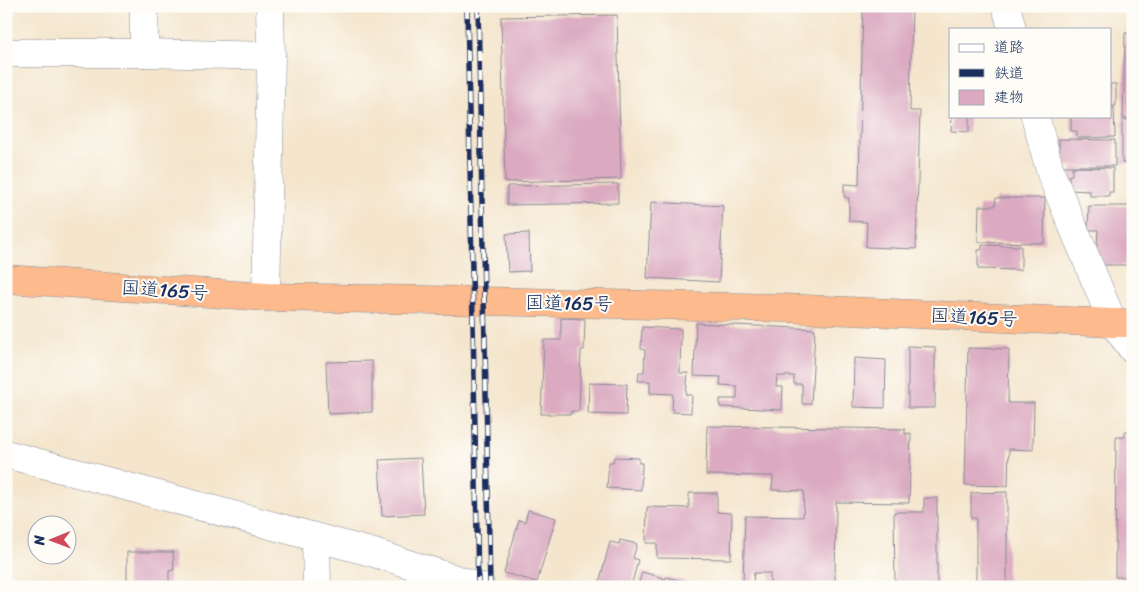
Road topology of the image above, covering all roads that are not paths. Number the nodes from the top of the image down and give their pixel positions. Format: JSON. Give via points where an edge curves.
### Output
{"nodes":[{"id":1,"x":144,"y":6,"type":"edge"},
{"id":2,"x":270,"y":6,"type":"edge"},
{"id":3,"x":1006,"y":6,"type":"edge"},
{"id":4,"x":1012,"y":28,"type":"edge"},
{"id":5,"x":6,"y":53,"type":"edge"},
{"id":6,"x":144,"y":53,"type":"junction"},
{"id":7,"x":271,"y":56,"type":"junction"},
{"id":8,"x":1036,"y":118,"type":"edge"},
{"id":9,"x":6,"y":279,"type":"edge"},
{"id":10,"x":266,"y":297,"type":"junction"},
{"id":11,"x":1123,"y":323,"type":"edge"},
{"id":12,"x":1133,"y":350,"type":"edge"},
{"id":13,"x":6,"y":454,"type":"edge"},
{"id":14,"x":316,"y":538,"type":"junction"},
{"id":15,"x":316,"y":587,"type":"edge"},
{"id":16,"x":481,"y":587,"type":"edge"}],
"edges":[{"from":1,"to":6,"type":"street"},
{"from":2,"to":7,"type":"street"},
{"from":3,"to":4,"type":"street"},
{"from":5,"to":6,"type":"street"},
{"from":6,"to":7,"type":"street"},
{"from":7,"to":10,"type":"street"},
{"from":8,"to":11,"type":"street","via":[[1051,174]]},
{"from":9,"to":10,"type":"highway","name":"国道165号"},
{"from":10,"to":11,"type":"highway","name":"国道165号","via":[[783,308]]},
{"from":11,"to":12,"type":"street"},
{"from":13,"to":14,"type":"street"},
{"from":14,"to":15,"type":"street"},
{"from":14,"to":16,"type":"street"}]}
